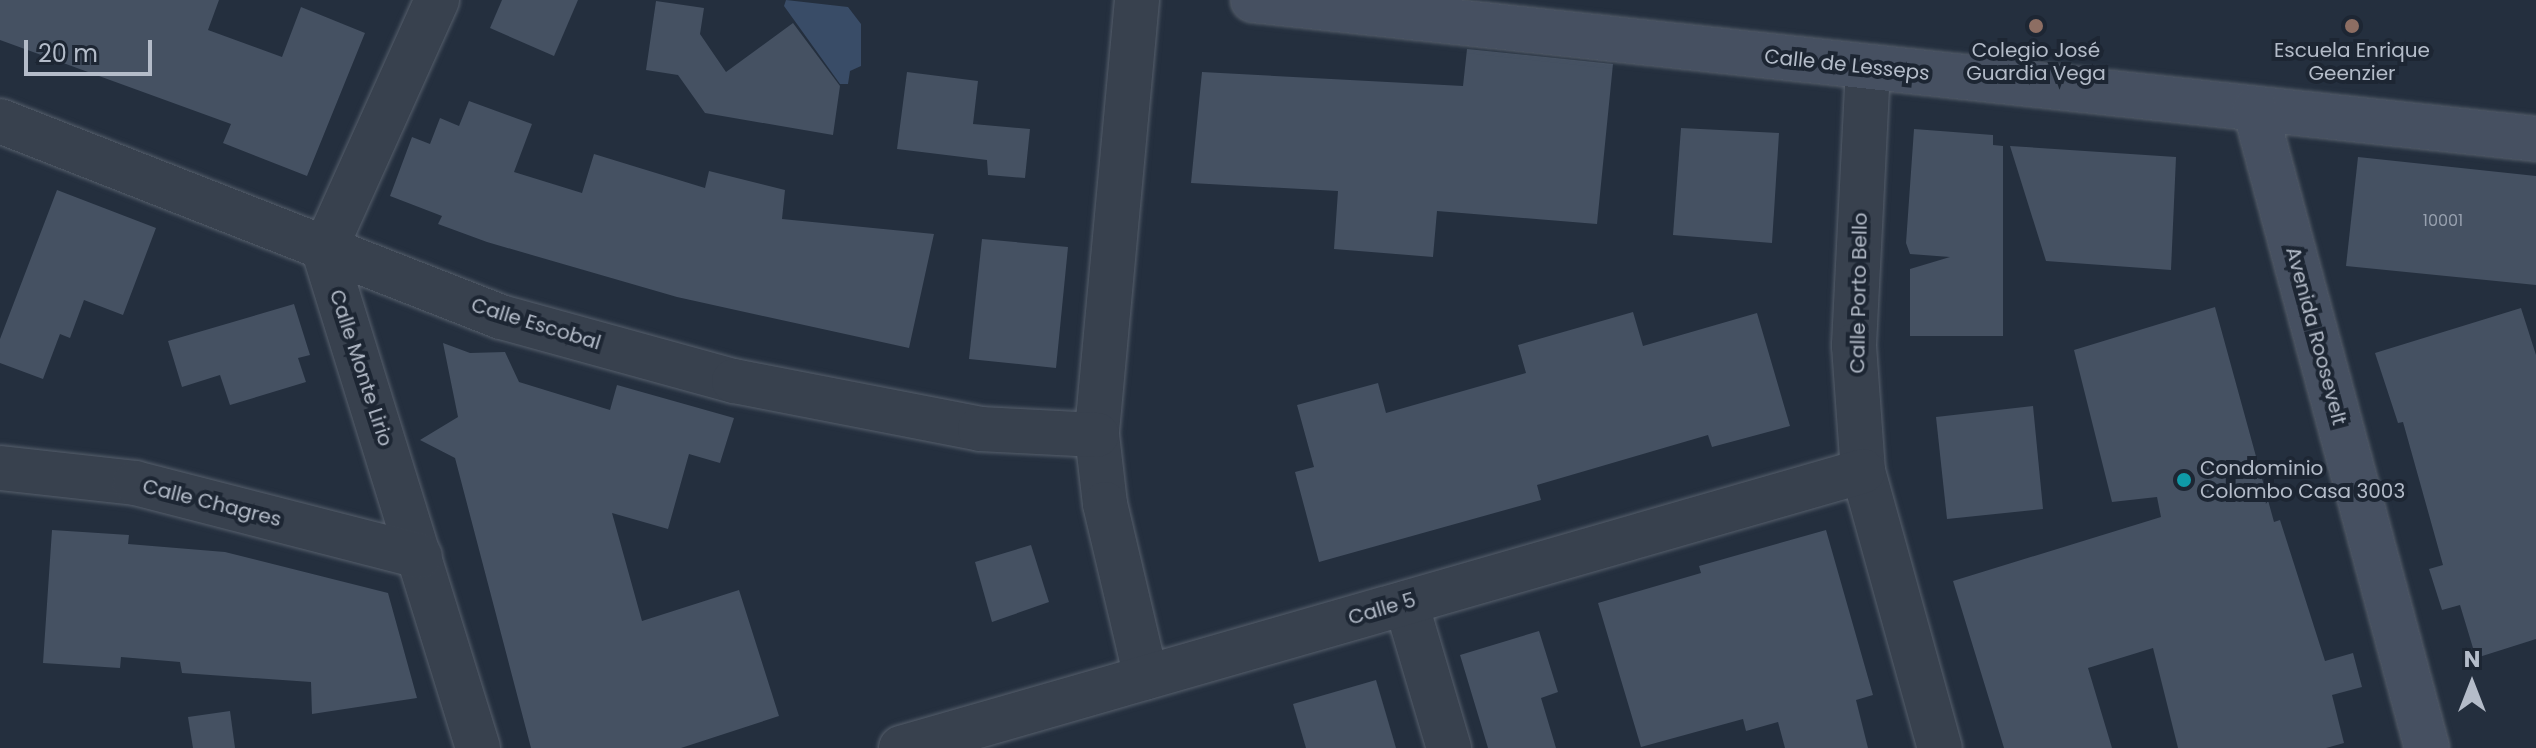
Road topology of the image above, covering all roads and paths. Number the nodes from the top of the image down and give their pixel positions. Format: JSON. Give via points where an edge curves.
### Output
{"nodes":[{"id":1,"x":437,"y":0,"type":"edge"},
{"id":2,"x":1137,"y":0,"type":"edge"},
{"id":3,"x":1253,"y":0,"type":"edge"},
{"id":4,"x":1868,"y":68,"type":"junction"},
{"id":5,"x":2255,"y":109,"type":"junction"},
{"id":6,"x":0,"y":121,"type":"edge"},
{"id":7,"x":2536,"y":139,"type":"edge"},
{"id":8,"x":324,"y":251,"type":"junction"},
{"id":9,"x":1097,"y":435,"type":"junction"},
{"id":10,"x":0,"y":468,"type":"edge"},
{"id":11,"x":1863,"y":471,"type":"junction"},
{"id":12,"x":420,"y":556,"type":"junction"},
{"id":13,"x":1406,"y":603,"type":"junction"},
{"id":14,"x":1146,"y":677,"type":"junction"},
{"id":15,"x":956,"y":740,"type":"edge"},
{"id":16,"x":478,"y":748,"type":"edge"},
{"id":17,"x":901,"y":748,"type":"edge"},
{"id":18,"x":1449,"y":748,"type":"edge"},
{"id":19,"x":1940,"y":748,"type":"edge"},
{"id":20,"x":2427,"y":748,"type":"edge"}],
"edges":[{"from":1,"to":8,"type":"street"},
{"from":2,"to":9,"type":"street"},
{"from":3,"to":4,"type":"main road","name":"Calle de Lesseps"},
{"from":4,"to":5,"type":"main road","name":"Calle de Lesseps"},
{"from":4,"to":11,"type":"street","name":"Calle Porto Bello","via":[[1854,346]]},
{"from":5,"to":7,"type":"main road","name":"Calle de Lesseps"},
{"from":5,"to":20,"type":"main road","name":"Avenida Roosevelt"},
{"from":6,"to":8,"type":"street","name":"Calle Escobal"},
{"from":8,"to":9,"type":"street","name":"Calle Escobal","via":[[501,317],[734,381],[980,429]]},
{"from":8,"to":12,"type":"street","name":"Calle Monte Lirio"},
{"from":9,"to":14,"type":"street","via":[[1105,504]]},
{"from":10,"to":12,"type":"street","name":"Calle Chagres","via":[[135,483]]},
{"from":11,"to":13,"type":"street","name":"Calle 5"},
{"from":11,"to":19,"type":"street","name":"Calle Porto Bello"},
{"from":12,"to":16,"type":"street","name":"Calle Monte Lirio"},
{"from":13,"to":14,"type":"street","name":"Calle 5"},
{"from":13,"to":18,"type":"street"},
{"from":14,"to":15,"type":"street","name":"Calle 5"},
{"from":15,"to":17,"type":"street","name":"Calle 5"}]}
